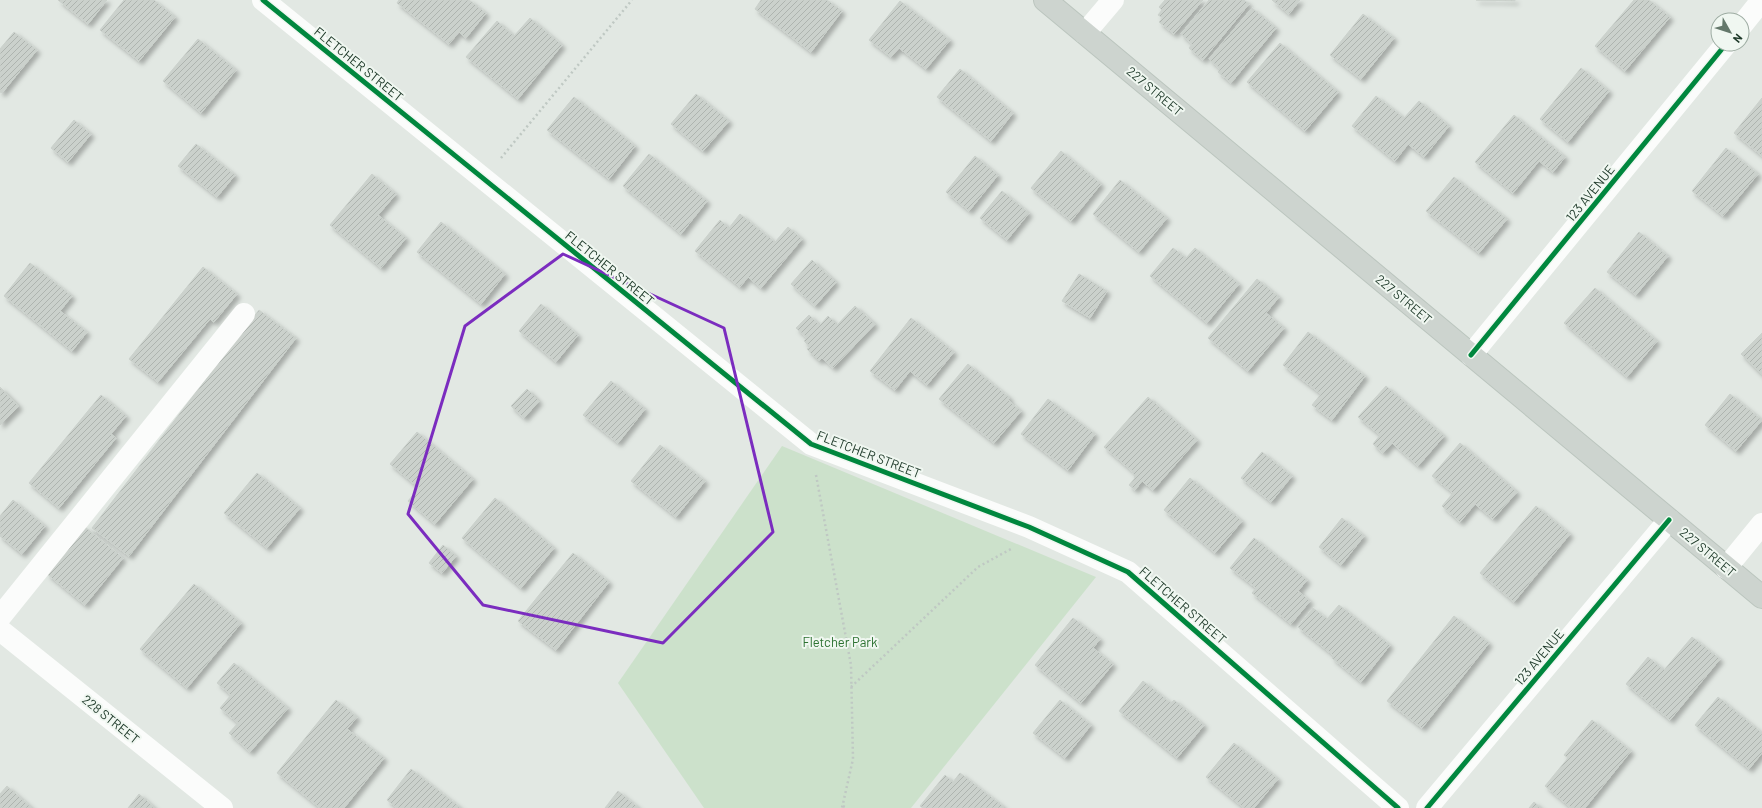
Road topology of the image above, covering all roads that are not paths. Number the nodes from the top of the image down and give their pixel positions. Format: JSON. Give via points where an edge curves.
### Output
{"nodes":[{"id":1,"x":263,"y":0,"type":"edge"},
{"id":2,"x":1045,"y":0,"type":"edge"},
{"id":3,"x":1113,"y":0,"type":"edge"},
{"id":4,"x":1762,"y":0,"type":"edge"},
{"id":5,"x":1750,"y":14,"type":"edge"},
{"id":6,"x":1085,"y":33,"type":"junction"},
{"id":7,"x":1719,"y":52,"type":"edge"},
{"id":8,"x":244,"y":314,"type":"dead end"},
{"id":9,"x":1471,"y":355,"type":"junction"},
{"id":10,"x":1669,"y":520,"type":"junction"},
{"id":11,"x":1762,"y":524,"type":"edge"},
{"id":12,"x":1726,"y":568,"type":"junction"},
{"id":13,"x":1762,"y":597,"type":"edge"},
{"id":14,"x":0,"y":617,"type":"edge"},
{"id":15,"x":0,"y":630,"type":"edge"},
{"id":16,"x":222,"y":808,"type":"edge"},
{"id":17,"x":1398,"y":808,"type":"edge"},
{"id":18,"x":1427,"y":808,"type":"edge"}],
"edges":[{"from":1,"to":17,"type":"street","name":"FLETCHER STREET","via":[[810,444],[1029,527],[1128,572]]},
{"from":2,"to":6,"type":"main road","name":"227 STREET"},
{"from":3,"to":6,"type":"street"},
{"from":4,"to":5,"type":"street"},
{"from":6,"to":9,"type":"main road","name":"227 STREET"},
{"from":7,"to":9,"type":"street","name":"123 AVENUE"},
{"from":8,"to":14,"type":"street"},
{"from":9,"to":10,"type":"main road","name":"227 STREET"},
{"from":10,"to":12,"type":"main road","name":"227 STREET"},
{"from":10,"to":18,"type":"street","name":"123 AVENUE"},
{"from":11,"to":12,"type":"street"},
{"from":12,"to":13,"type":"main road","name":"227 STREET"},
{"from":15,"to":16,"type":"street","name":"228 STREET"}]}
